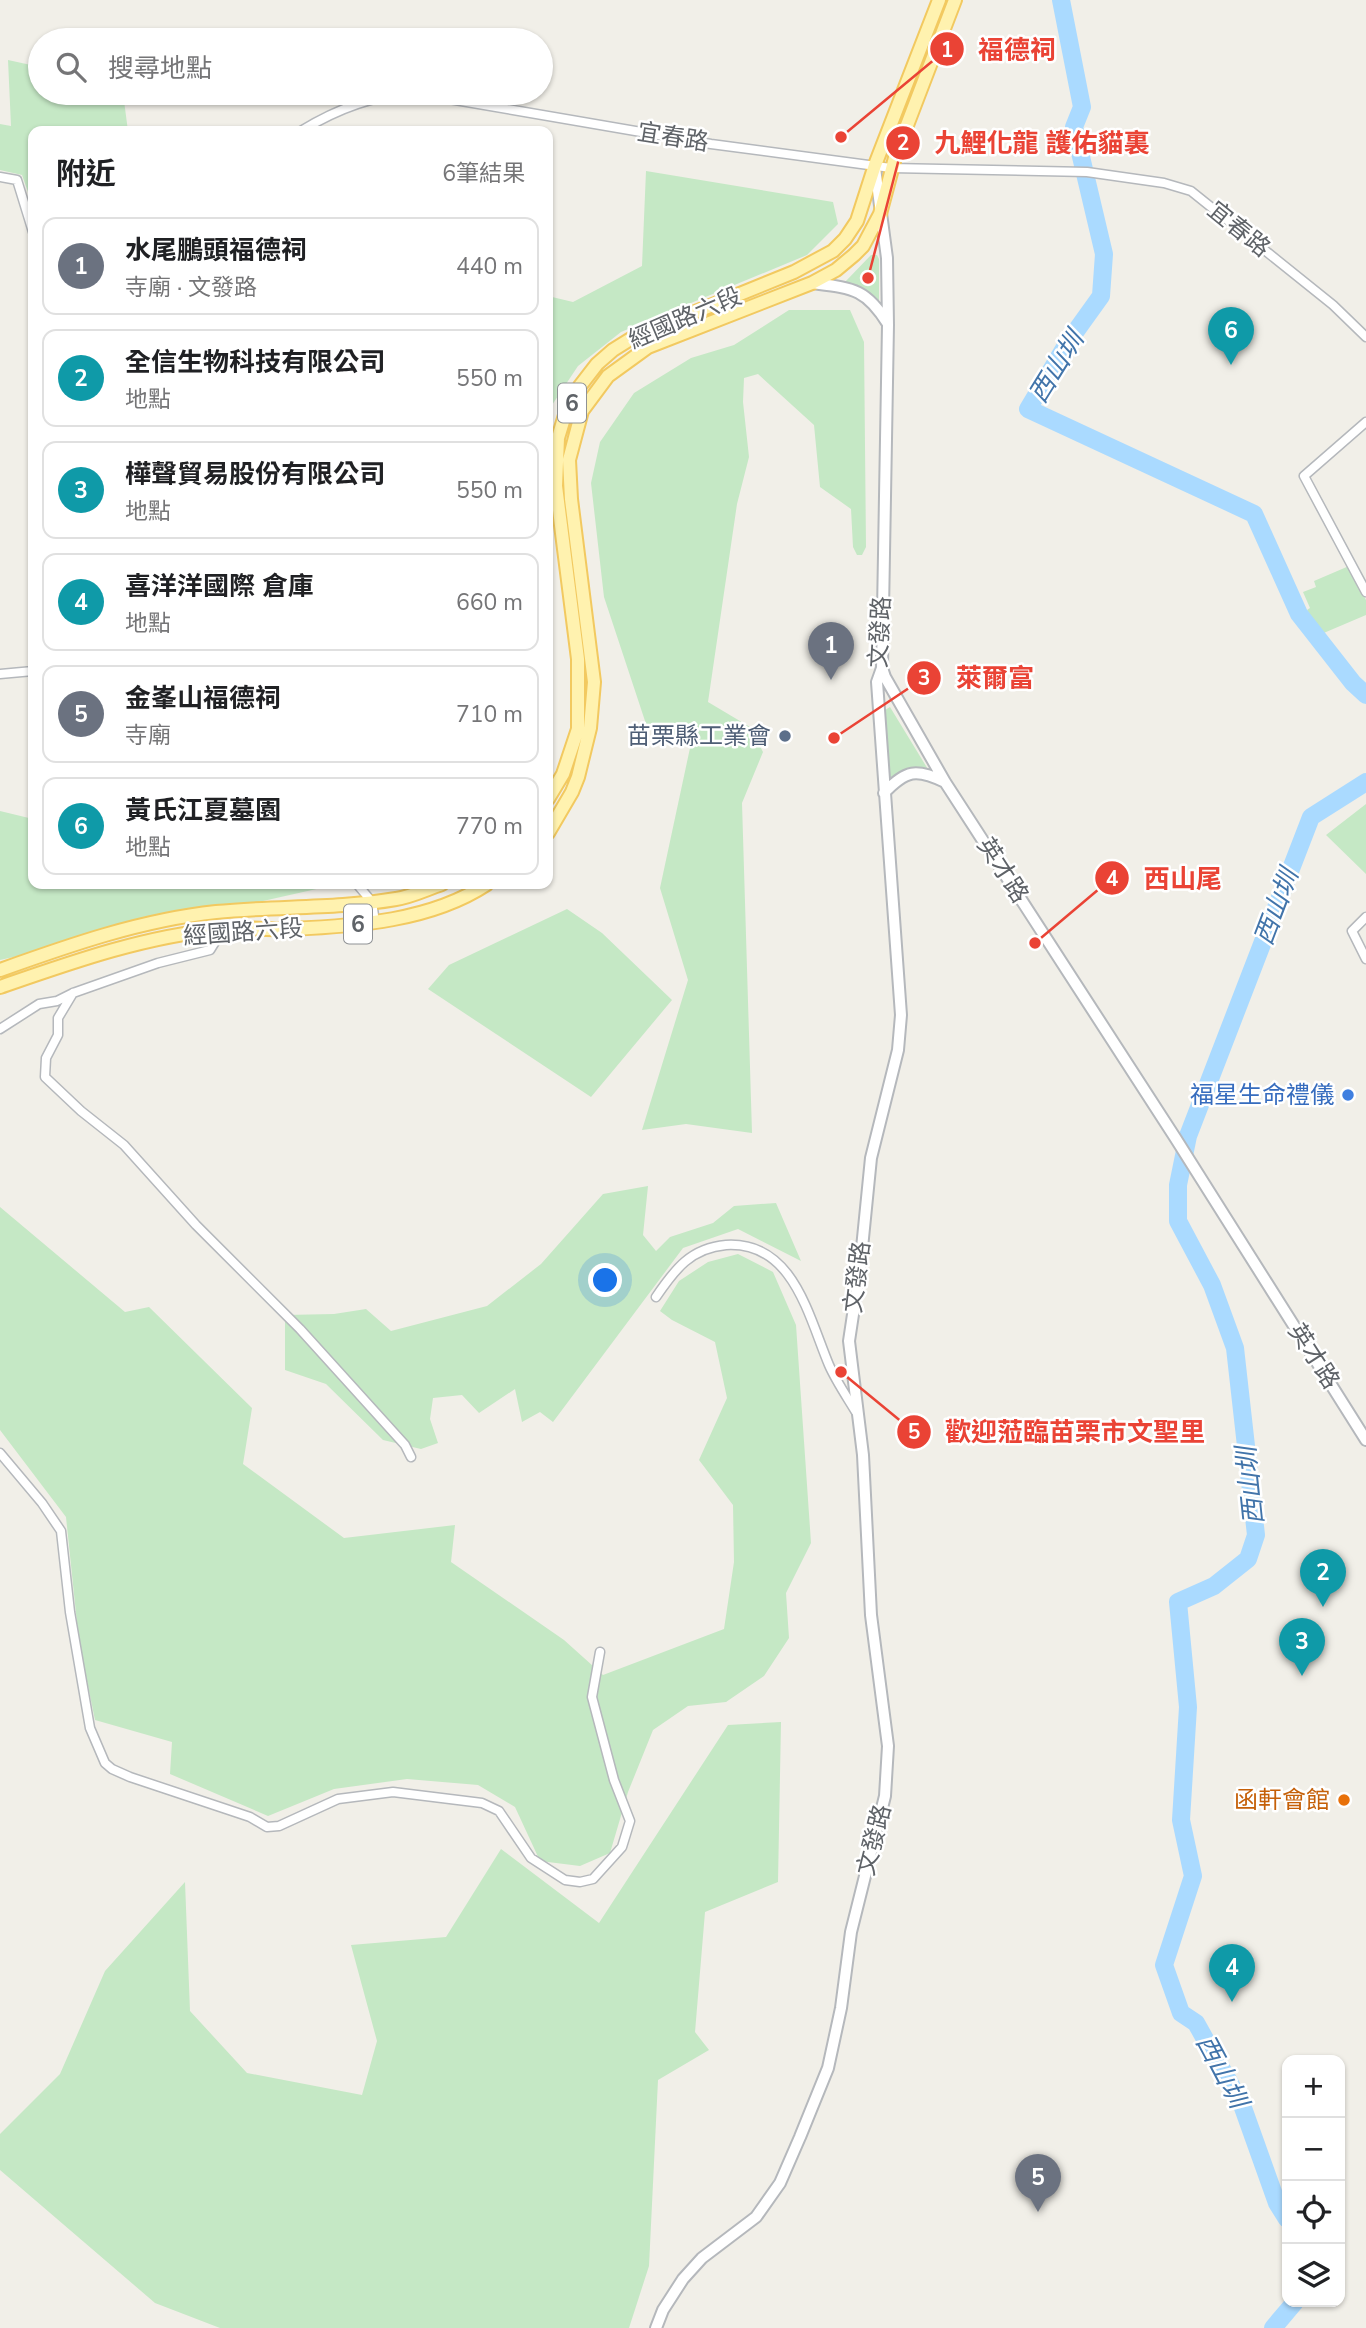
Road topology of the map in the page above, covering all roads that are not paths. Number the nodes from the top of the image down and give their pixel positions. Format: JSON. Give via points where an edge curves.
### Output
{"nodes":[{"id":1,"x":939,"y":0,"type":"edge"},
{"id":2,"x":955,"y":0,"type":"edge"},
{"id":3,"x":356,"y":105,"type":"edge"},
{"id":4,"x":484,"y":105,"type":"edge"},
{"id":5,"x":309,"y":126,"type":"edge"},
{"id":6,"x":875,"y":165,"type":"junction"},
{"id":7,"x":891,"y":168,"type":"junction"},
{"id":8,"x":0,"y":177,"type":"edge"},
{"id":9,"x":880,"y":214,"type":"junction"},
{"id":10,"x":28,"y":216,"type":"edge"},
{"id":11,"x":812,"y":282,"type":"junction"},
{"id":12,"x":888,"y":325,"type":"junction"},
{"id":13,"x":639,"y":334,"type":"junction"},
{"id":14,"x":1366,"y":337,"type":"edge"},
{"id":15,"x":648,"y":347,"type":"junction"},
{"id":16,"x":1366,"y":422,"type":"edge"},
{"id":17,"x":1366,"y":593,"type":"edge"},
{"id":18,"x":882,"y":667,"type":"junction"},
{"id":19,"x":28,"y":671,"type":"edge"},
{"id":20,"x":0,"y":674,"type":"edge"},
{"id":21,"x":945,"y":782,"type":"junction"},
{"id":22,"x":553,"y":791,"type":"edge"},
{"id":23,"x":884,"y":793,"type":"junction"},
{"id":24,"x":553,"y":824,"type":"edge"},
{"id":25,"x":361,"y":889,"type":"edge"},
{"id":26,"x":428,"y":889,"type":"edge"},
{"id":27,"x":477,"y":889,"type":"edge"},
{"id":28,"x":372,"y":902,"type":"junction"},
{"id":29,"x":222,"y":912,"type":"junction"},
{"id":30,"x":1366,"y":917,"type":"edge"},
{"id":31,"x":375,"y":922,"type":"junction"},
{"id":32,"x":222,"y":929,"type":"junction"},
{"id":33,"x":1366,"y":959,"type":"edge"},
{"id":34,"x":0,"y":970,"type":"edge"},
{"id":35,"x":0,"y":988,"type":"edge"},
{"id":36,"x":73,"y":993,"type":"junction"},
{"id":37,"x":0,"y":1029,"type":"edge"},
{"id":38,"x":656,"y":1297,"type":"dead end"},
{"id":39,"x":859,"y":1418,"type":"junction"},
{"id":40,"x":1366,"y":1440,"type":"edge"},
{"id":41,"x":0,"y":1453,"type":"edge"},
{"id":42,"x":411,"y":1457,"type":"dead end"},
{"id":43,"x":600,"y":1651,"type":"dead end"},
{"id":44,"x":656,"y":2328,"type":"edge"}],
"edges":[{"from":1,"to":6,"type":"main road","number":"6"},
{"from":2,"to":7,"type":"main road","number":"6"},
{"from":3,"to":5,"type":"street","name":"宜春路"},
{"from":4,"to":6,"type":"street","name":"宜春路","via":[[711,144]]},
{"from":6,"to":7,"type":"street","name":"宜春路"},
{"from":6,"to":9,"type":"street","name":"文發路"},
{"from":6,"to":13,"type":"main road","name":"經國路六段","number":"6","via":[[857,221],[834,251],[794,272]]},
{"from":7,"to":9,"type":"main road","number":"6"},
{"from":7,"to":14,"type":"street","name":"宜春路","via":[[1087,172],[1191,191]]},
{"from":8,"to":10,"type":"street","via":[[17,180]]},
{"from":9,"to":11,"type":"main road","name":"經國路六段","number":"6","via":[[854,256]]},
{"from":9,"to":12,"type":"street","name":"文發路","via":[[887,258]]},
{"from":11,"to":12,"type":"street","via":[[865,295]]},
{"from":11,"to":15,"type":"main road","name":"經國路六段","number":"6"},
{"from":12,"to":18,"type":"street","name":"文發路"},
{"from":13,"to":15,"type":"main road"},
{"from":13,"to":22,"type":"main road","name":"經國路六段","number":"6","via":[[597,364],[580,386],[558,438],[555,486],[578,659],[579,700],[578,729]]},
{"from":15,"to":24,"type":"main road","name":"經國路六段","number":"6","via":[[608,376],[582,411],[569,460],[594,682],[589,739],[572,792]]},
{"from":16,"to":17,"type":"street","via":[[1304,476]]},
{"from":18,"to":21,"type":"street","name":"英才路"},
{"from":18,"to":23,"type":"street","name":"文發路","via":[[877,682]]},
{"from":19,"to":20,"type":"street"},
{"from":21,"to":23,"type":"street","via":[[916,772],[905,774]]},
{"from":21,"to":40,"type":"street","name":"英才路"},
{"from":23,"to":39,"type":"street","name":"文發路","via":[[901,1015],[898,1050],[871,1158],[849,1341]]},
{"from":25,"to":28,"type":"street"},
{"from":26,"to":28,"type":"main road","name":"經國路六段","number":"6"},
{"from":27,"to":31,"type":"main road","name":"經國路六段","number":"6","via":[[452,902]]},
{"from":28,"to":29,"type":"main road","name":"經國路六段","number":"6"},
{"from":28,"to":31,"type":"street"},
{"from":29,"to":32,"type":"main road"},
{"from":29,"to":34,"type":"main road","name":"經國路六段","number":"6","via":[[159,920]]},
{"from":30,"to":33,"type":"street","via":[[1352,932]]},
{"from":31,"to":32,"type":"main road","name":"經國路六段","number":"6"},
{"from":32,"to":35,"type":"main road","name":"經國路六段","number":"6","via":[[148,941]]},
{"from":32,"to":36,"type":"street","via":[[210,950],[158,962]]},
{"from":36,"to":37,"type":"street","via":[[38,1004]]},
{"from":36,"to":42,"type":"street","via":[[58,1018],[58,1035],[47,1058],[45,1077],[124,1145],[300,1329]]},
{"from":38,"to":39,"type":"street","via":[[677,1267],[712,1246],[744,1244],[770,1255],[790,1275],[831,1369]]},
{"from":39,"to":44,"type":"street","name":"文發路","via":[[871,1615],[888,1768],[851,1932],[833,2044],[824,2079],[780,2183],[756,2217],[702,2258],[683,2279]]},
{"from":41,"to":43,"type":"street","via":[[61,1531],[90,1728],[105,1763],[130,1777],[250,1817],[267,1827],[338,1799],[393,1792],[482,1803],[499,1811],[531,1858],[565,1880],[593,1879],[622,1847],[630,1821],[592,1698]]}]}
